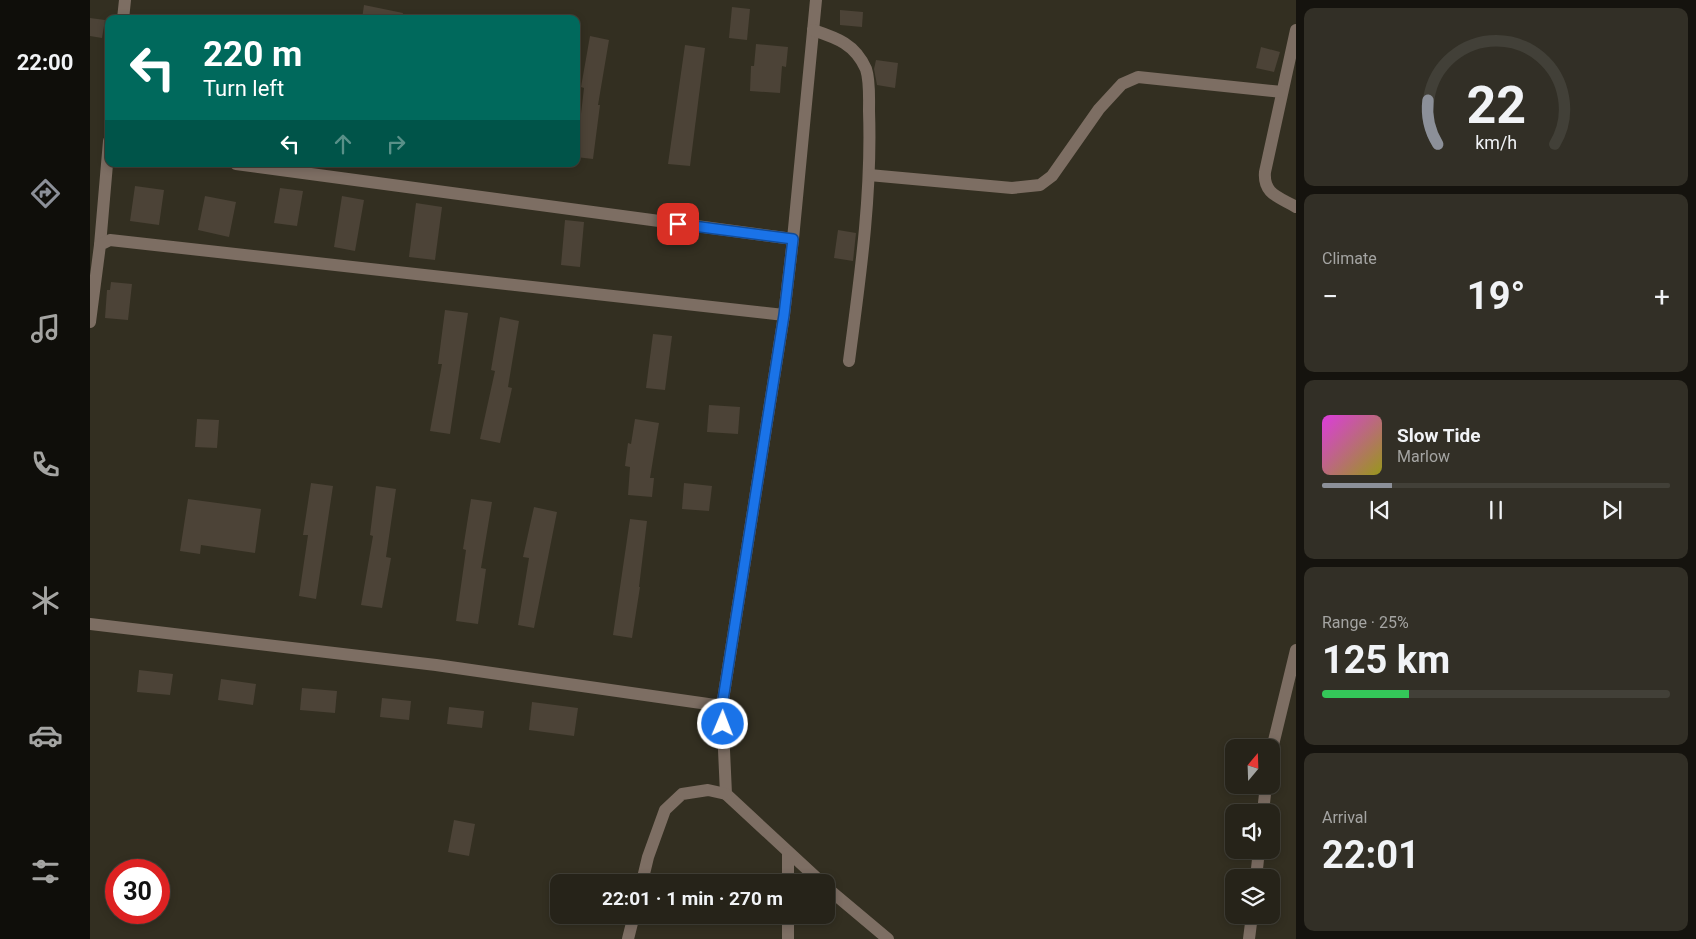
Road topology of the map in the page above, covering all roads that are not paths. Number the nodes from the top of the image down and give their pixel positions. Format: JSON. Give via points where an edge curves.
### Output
{"nodes":[{"id":1,"x":126,"y":0,"type":"edge"},
{"id":2,"x":816,"y":0,"type":"edge"},
{"id":3,"x":124,"y":15,"type":"edge"},
{"id":4,"x":813,"y":30,"type":"junction"},
{"id":5,"x":1296,"y":30,"type":"edge"},
{"id":6,"x":1282,"y":92,"type":"junction"},
{"id":7,"x":106,"y":167,"type":"edge"},
{"id":8,"x":258,"y":167,"type":"edge"},
{"id":9,"x":869,"y":175,"type":"junction"},
{"id":10,"x":1296,"y":207,"type":"edge"},
{"id":11,"x":793,"y":239,"type":"junction"},
{"id":12,"x":100,"y":245,"type":"junction"},
{"id":13,"x":784,"y":315,"type":"junction"},
{"id":14,"x":90,"y":322,"type":"edge"},
{"id":15,"x":849,"y":361,"type":"dead end"},
{"id":16,"x":90,"y":624,"type":"edge"},
{"id":17,"x":1296,"y":650,"type":"edge"},
{"id":18,"x":722,"y":706,"type":"junction"},
{"id":19,"x":1274,"y":739,"type":"edge"},
{"id":20,"x":726,"y":794,"type":"junction"},
{"id":21,"x":788,"y":853,"type":"junction"},
{"id":22,"x":644,"y":874,"type":"edge"},
{"id":23,"x":788,"y":874,"type":"edge"},
{"id":24,"x":812,"y":874,"type":"edge"},
{"id":25,"x":835,"y":895,"type":"edge"},
{"id":26,"x":632,"y":924,"type":"edge"},
{"id":27,"x":788,"y":924,"type":"edge"},
{"id":28,"x":1251,"y":924,"type":"edge"},
{"id":29,"x":628,"y":939,"type":"edge"},
{"id":30,"x":788,"y":939,"type":"edge"},
{"id":31,"x":888,"y":939,"type":"edge"},
{"id":32,"x":1249,"y":939,"type":"edge"}],
"edges":[{"from":1,"to":3,"type":"street"},
{"from":2,"to":4,"type":"street"},
{"from":4,"to":9,"type":"street","via":[[842,40],[866,70]]},
{"from":4,"to":11,"type":"street"},
{"from":5,"to":6,"type":"street"},
{"from":6,"to":9,"type":"street","via":[[1138,77],[1122,84],[1099,109],[1052,176],[1040,185],[1012,188]]},
{"from":6,"to":10,"type":"street","via":[[1264,183],[1268,191]]},
{"from":7,"to":12,"type":"street"},
{"from":8,"to":11,"type":"street"},
{"from":9,"to":15,"type":"street","via":[[866,231]]},
{"from":11,"to":13,"type":"street"},
{"from":12,"to":13,"type":"street","via":[[110,240]]},
{"from":12,"to":14,"type":"street"},
{"from":13,"to":18,"type":"street"},
{"from":16,"to":18,"type":"street","via":[[436,665]]},
{"from":17,"to":19,"type":"street"},
{"from":18,"to":20,"type":"street"},
{"from":20,"to":21,"type":"street"},
{"from":20,"to":22,"type":"street","via":[[708,790],[682,794],[665,810]]},
{"from":21,"to":23,"type":"street"},
{"from":21,"to":24,"type":"street"},
{"from":25,"to":31,"type":"street"},
{"from":26,"to":29,"type":"street"},
{"from":27,"to":30,"type":"street"},
{"from":28,"to":32,"type":"street"}]}
